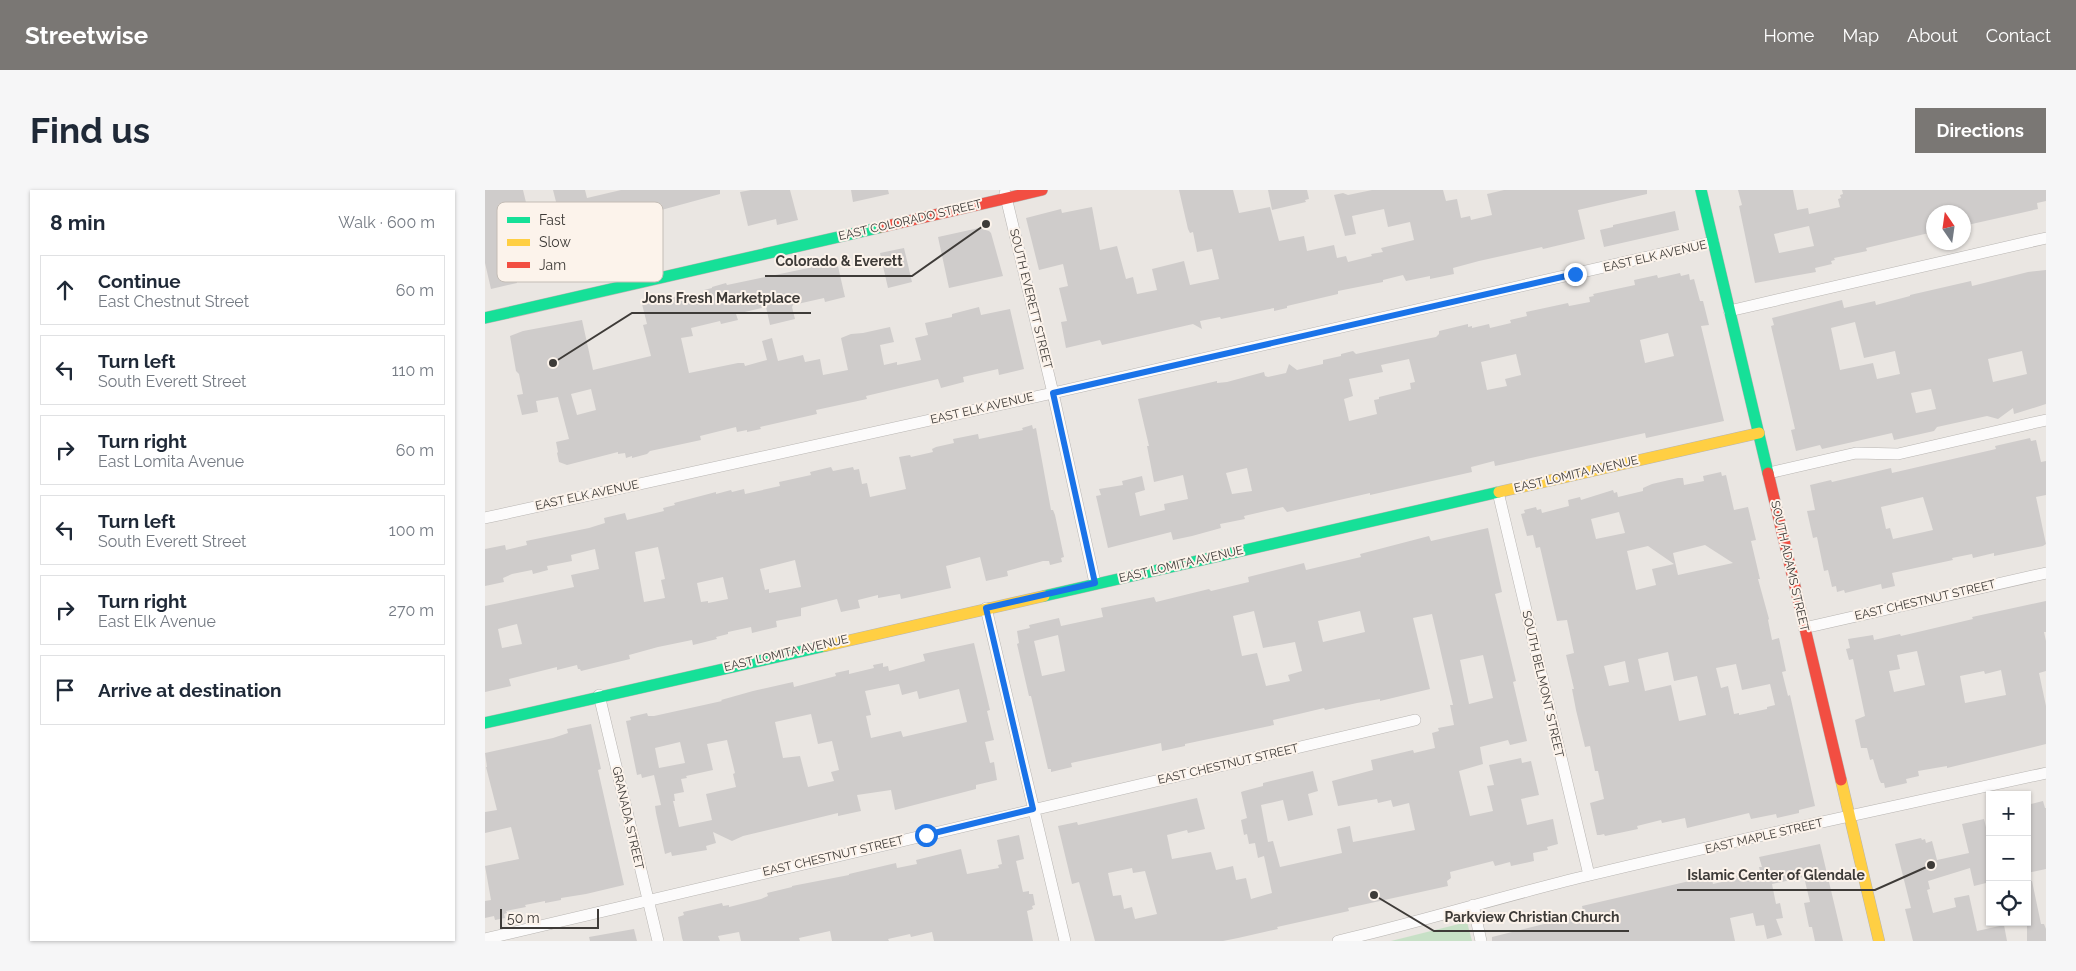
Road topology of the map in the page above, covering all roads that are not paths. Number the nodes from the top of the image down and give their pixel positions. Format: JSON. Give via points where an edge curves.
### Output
{"nodes":[{"id":1,"x":1042,"y":190,"type":"edge"},
{"id":2,"x":1701,"y":190,"type":"edge"},
{"id":3,"x":1006,"y":194,"type":"edge"},
{"id":4,"x":2046,"y":238,"type":"edge"},
{"id":5,"x":1713,"y":242,"type":"junction"},
{"id":6,"x":663,"y":276,"type":"edge"},
{"id":7,"x":636,"y":282,"type":"edge"},
{"id":8,"x":1729,"y":311,"type":"junction"},
{"id":9,"x":485,"y":318,"type":"edge"},
{"id":10,"x":1053,"y":393,"type":"junction"},
{"id":11,"x":2046,"y":420,"type":"edge"},
{"id":12,"x":1759,"y":433,"type":"junction"},
{"id":13,"x":1769,"y":473,"type":"junction"},
{"id":14,"x":1498,"y":492,"type":"junction"},
{"id":15,"x":485,"y":518,"type":"edge"},
{"id":16,"x":2046,"y":572,"type":"edge"},
{"id":17,"x":1095,"y":583,"type":"junction"},
{"id":18,"x":986,"y":608,"type":"junction"},
{"id":19,"x":1804,"y":628,"type":"junction"},
{"id":20,"x":599,"y":695,"type":"junction"},
{"id":21,"x":1415,"y":720,"type":"dead end"},
{"id":22,"x":485,"y":722,"type":"edge"},
{"id":23,"x":2046,"y":773,"type":"edge"},
{"id":24,"x":1033,"y":809,"type":"junction"},
{"id":25,"x":1849,"y":817,"type":"junction"},
{"id":26,"x":1589,"y":875,"type":"junction"},
{"id":27,"x":648,"y":900,"type":"junction"},
{"id":28,"x":1473,"y":905,"type":"junction"},
{"id":29,"x":485,"y":938,"type":"edge"},
{"id":30,"x":658,"y":941,"type":"edge"},
{"id":31,"x":1065,"y":941,"type":"edge"},
{"id":32,"x":1338,"y":941,"type":"edge"},
{"id":33,"x":1481,"y":941,"type":"edge"},
{"id":34,"x":1879,"y":941,"type":"edge"}],
"edges":[{"from":1,"to":3,"type":"street","name":"EAST COLORADO STREET"},
{"from":2,"to":5,"type":"street","name":"SOUTH ADAMS STREET"},
{"from":3,"to":6,"type":"street","name":"EAST COLORADO STREET"},
{"from":3,"to":10,"type":"street","name":"SOUTH EVERETT STREET"},
{"from":4,"to":8,"type":"street"},
{"from":5,"to":8,"type":"street","name":"SOUTH ADAMS STREET"},
{"from":5,"to":10,"type":"street","name":"EAST ELK AVENUE"},
{"from":7,"to":9,"type":"street","name":"EAST COLORADO STREET"},
{"from":8,"to":12,"type":"street","name":"SOUTH ADAMS STREET"},
{"from":10,"to":15,"type":"street","name":"EAST ELK AVENUE"},
{"from":10,"to":17,"type":"street","name":"SOUTH EVERETT STREET"},
{"from":11,"to":13,"type":"street","via":[[1899,454],[1856,454]]},
{"from":12,"to":13,"type":"street","name":"SOUTH ADAMS STREET"},
{"from":12,"to":14,"type":"street","name":"EAST LOMITA AVENUE"},
{"from":13,"to":19,"type":"street","name":"SOUTH ADAMS STREET"},
{"from":14,"to":17,"type":"street","name":"EAST LOMITA AVENUE"},
{"from":14,"to":26,"type":"street","name":"SOUTH BELMONT STREET"},
{"from":16,"to":19,"type":"street","name":"EAST CHESTNUT STREET"},
{"from":17,"to":18,"type":"street","name":"EAST LOMITA AVENUE"},
{"from":18,"to":20,"type":"street","name":"EAST LOMITA AVENUE"},
{"from":18,"to":24,"type":"street"},
{"from":19,"to":25,"type":"street","name":"SOUTH ADAMS STREET"},
{"from":20,"to":22,"type":"street","name":"EAST LOMITA AVENUE"},
{"from":20,"to":27,"type":"street","name":"GRANADA STREET"},
{"from":21,"to":24,"type":"street","name":"EAST CHESTNUT STREET"},
{"from":23,"to":25,"type":"street","name":"EAST MAPLE STREET"},
{"from":24,"to":27,"type":"street","name":"EAST CHESTNUT STREET"},
{"from":24,"to":31,"type":"street"},
{"from":25,"to":26,"type":"street","name":"EAST MAPLE STREET"},
{"from":25,"to":34,"type":"street","name":"SOUTH ADAMS STREET"},
{"from":26,"to":28,"type":"street","name":"EAST MAPLE STREET"},
{"from":27,"to":29,"type":"street","name":"EAST CHESTNUT STREET"},
{"from":27,"to":30,"type":"street","name":"GRANADA STREET"},
{"from":28,"to":32,"type":"street","name":"EAST MAPLE STREET"},
{"from":28,"to":33,"type":"street"}]}
